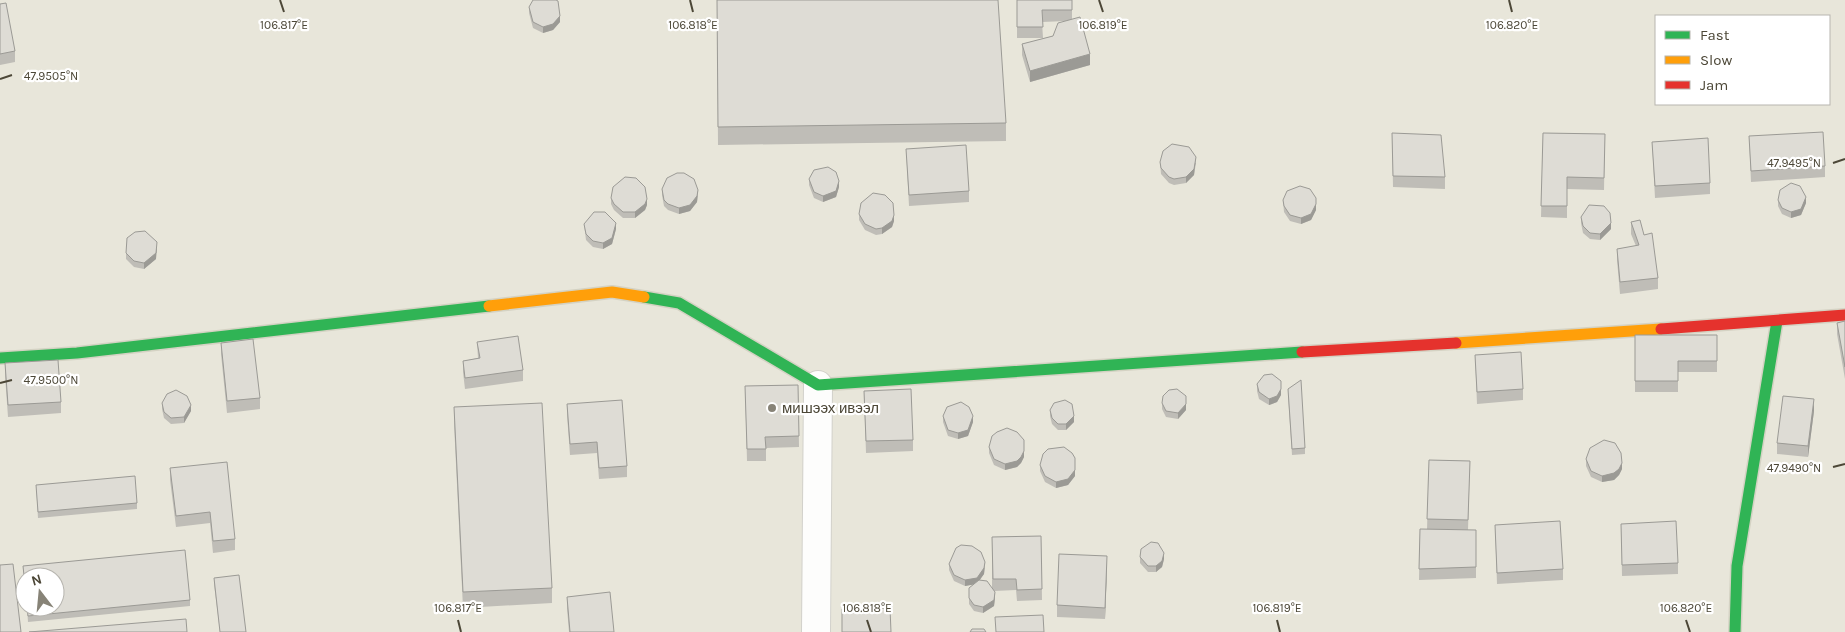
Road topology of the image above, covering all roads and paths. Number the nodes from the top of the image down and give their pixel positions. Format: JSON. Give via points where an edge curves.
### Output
{"nodes":[{"id":1,"x":1845,"y":315,"type":"edge"},
{"id":2,"x":1778,"y":320,"type":"junction"},
{"id":3,"x":0,"y":358,"type":"edge"},
{"id":4,"x":818,"y":385,"type":"junction"},
{"id":5,"x":816,"y":632,"type":"edge"},
{"id":6,"x":1735,"y":632,"type":"edge"}],
"edges":[{"from":1,"to":2,"type":"street"},
{"from":2,"to":4,"type":"street"},
{"from":2,"to":6,"type":"street","via":[[1737,566]]},
{"from":3,"to":4,"type":"street","via":[[77,353],[612,292],[679,303]]},
{"from":4,"to":5,"type":"street"}]}
